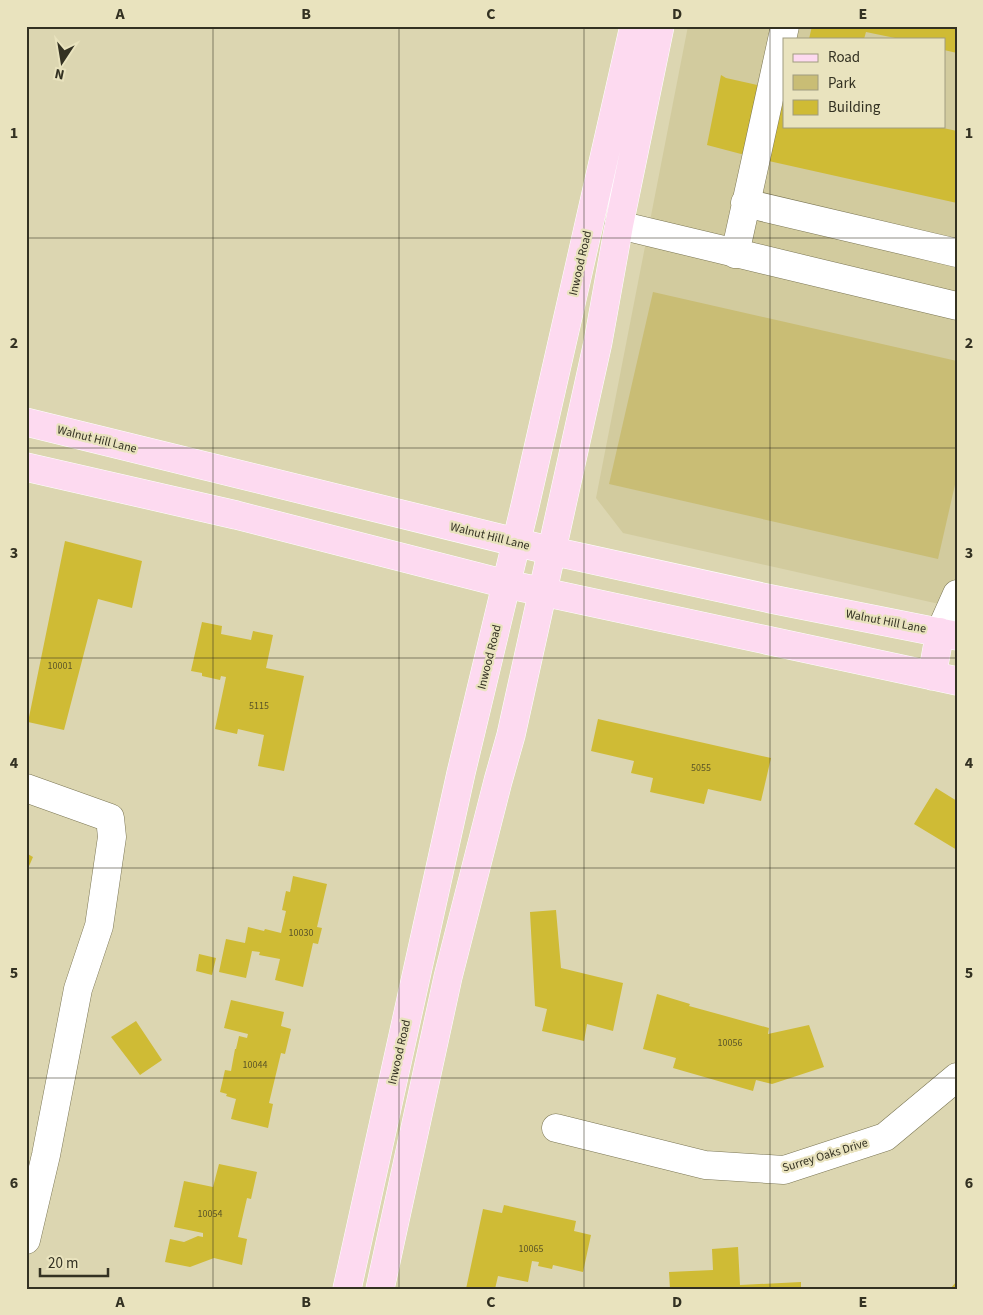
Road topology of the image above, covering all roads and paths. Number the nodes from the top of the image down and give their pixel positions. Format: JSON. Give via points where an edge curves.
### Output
{"nodes":[{"id":1,"x":634,"y":26,"type":"edge"},
{"id":2,"x":660,"y":26,"type":"edge"},
{"id":3,"x":785,"y":26,"type":"edge"},
{"id":4,"x":745,"y":203,"type":"junction"},
{"id":5,"x":619,"y":225,"type":"junction"},
{"id":6,"x":957,"y":253,"type":"edge"},
{"id":7,"x":735,"y":254,"type":"junction"},
{"id":8,"x":957,"y":306,"type":"edge"},
{"id":9,"x":564,"y":334,"type":"junction"},
{"id":10,"x":598,"y":342,"type":"junction"},
{"id":11,"x":26,"y":422,"type":"edge"},
{"id":12,"x":26,"y":467,"type":"edge"},
{"id":13,"x":516,"y":542,"type":"junction"},
{"id":14,"x":552,"y":551,"type":"junction"},
{"id":15,"x":506,"y":584,"type":"junction"},
{"id":16,"x":543,"y":591,"type":"junction"},
{"id":17,"x":957,"y":594,"type":"edge"},
{"id":18,"x":949,"y":634,"type":"edge"},
{"id":19,"x":945,"y":679,"type":"edge"},
{"id":20,"x":461,"y":773,"type":"junction"},
{"id":21,"x":498,"y":781,"type":"junction"},
{"id":22,"x":26,"y":788,"type":"edge"},
{"id":23,"x":957,"y":1077,"type":"edge"},
{"id":24,"x":556,"y":1128,"type":"dead end"},
{"id":25,"x":376,"y":1158,"type":"junction"},
{"id":26,"x":407,"y":1166,"type":"junction"},
{"id":27,"x":26,"y":1240,"type":"edge"},
{"id":28,"x":347,"y":1289,"type":"edge"},
{"id":29,"x":380,"y":1289,"type":"edge"}],
"edges":[{"from":1,"to":9,"type":"main road","name":"Inwood Road"},
{"from":2,"to":5,"type":"main road"},
{"from":3,"to":4,"type":"street"},
{"from":4,"to":6,"type":"street"},
{"from":4,"to":7,"type":"street"},
{"from":5,"to":7,"type":"street"},
{"from":5,"to":10,"type":"main road"},
{"from":7,"to":8,"type":"street"},
{"from":9,"to":10,"type":"main road"},
{"from":9,"to":13,"type":"main road","name":"Inwood Road"},
{"from":10,"to":14,"type":"main road"},
{"from":11,"to":13,"type":"main road","name":"Walnut Hill Lane"},
{"from":12,"to":15,"type":"main road"},
{"from":13,"to":14,"type":"main road","name":"Walnut Hill Lane"},
{"from":13,"to":15,"type":"main road","name":"Inwood Road"},
{"from":14,"to":16,"type":"main road"},
{"from":14,"to":18,"type":"main road","name":"Walnut Hill Lane"},
{"from":15,"to":16,"type":"main road"},
{"from":15,"to":20,"type":"main road","name":"Inwood Road"},
{"from":16,"to":19,"type":"main road"},
{"from":16,"to":21,"type":"main road"},
{"from":17,"to":18,"type":"street"},
{"from":18,"to":19,"type":"main road"},
{"from":20,"to":21,"type":"main road"},
{"from":20,"to":25,"type":"main road","name":"Inwood Road"},
{"from":21,"to":26,"type":"main road","via":[[448,977]]},
{"from":22,"to":27,"type":"street","via":[[110,818],[112,837],[99,926],[78,989],[46,1156]]},
{"from":23,"to":24,"type":"street","name":"Surrey Oaks Drive","via":[[885,1137],[784,1170],[706,1165]]},
{"from":25,"to":26,"type":"main road"},
{"from":25,"to":28,"type":"main road","name":"Inwood Road"},
{"from":26,"to":29,"type":"main road"}]}
